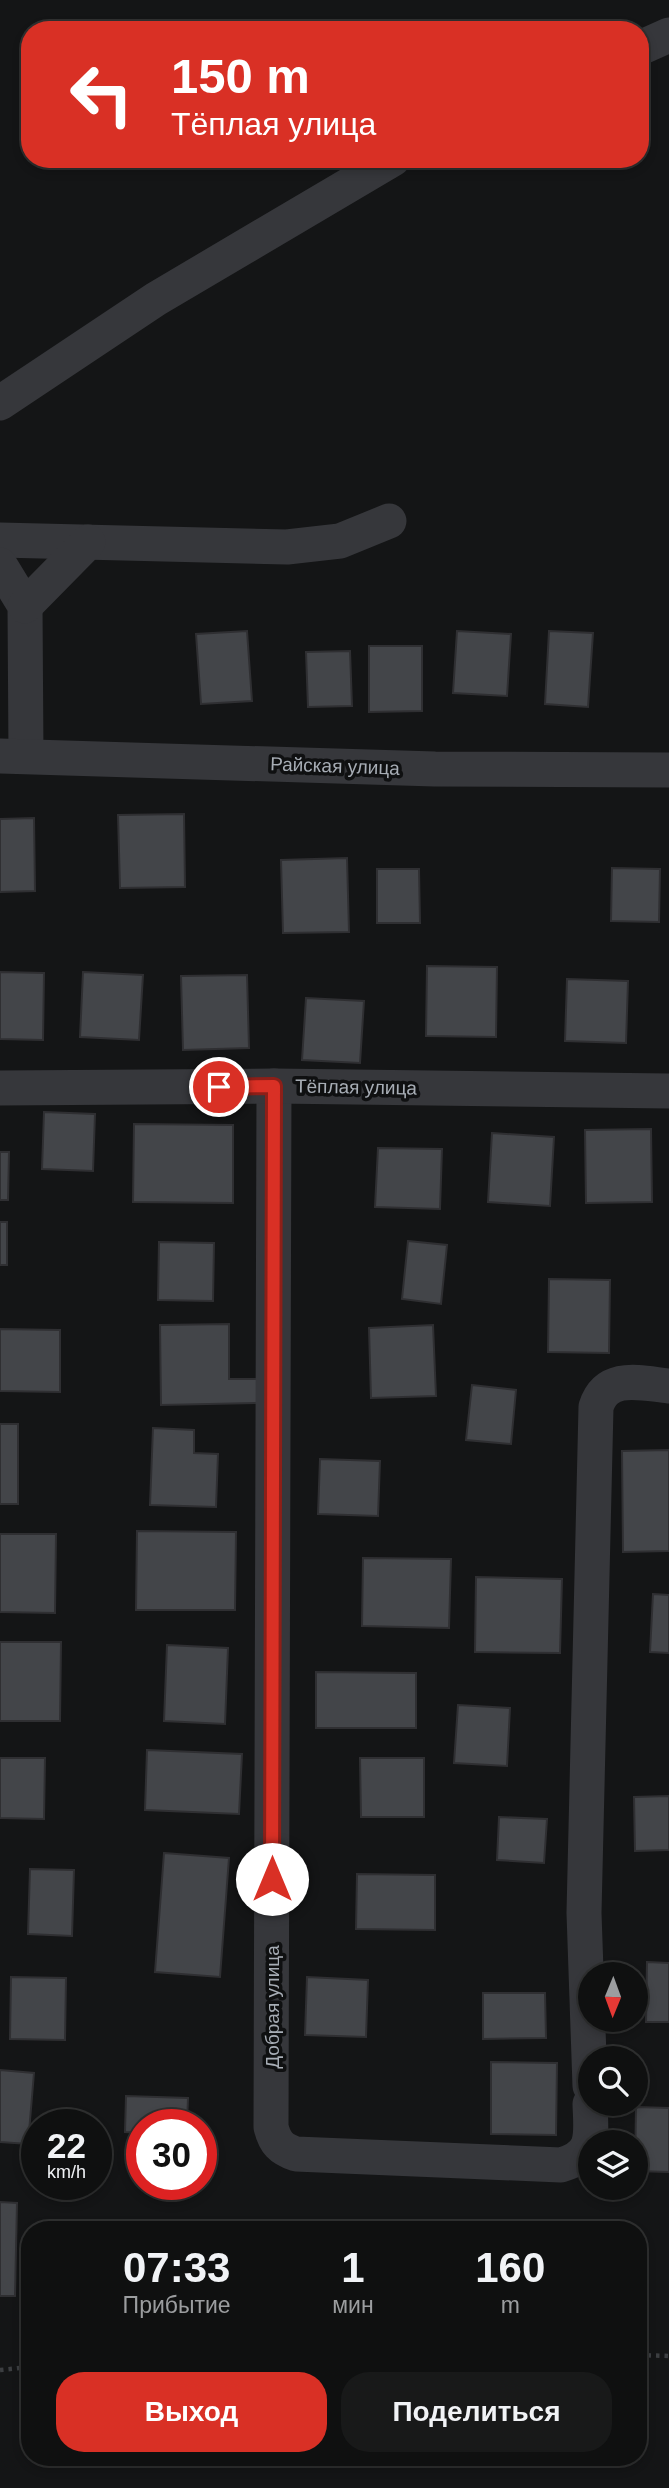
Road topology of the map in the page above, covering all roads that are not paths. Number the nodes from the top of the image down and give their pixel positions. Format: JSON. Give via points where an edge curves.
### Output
{"nodes":[{"id":1,"x":669,"y":35,"type":"edge"},
{"id":2,"x":649,"y":44,"type":"edge"},
{"id":3,"x":378,"y":168,"type":"edge"},
{"id":4,"x":0,"y":403,"type":"edge"},
{"id":5,"x":389,"y":521,"type":"dead end"},
{"id":6,"x":0,"y":540,"type":"edge"},
{"id":7,"x":88,"y":542,"type":"junction"},
{"id":8,"x":0,"y":565,"type":"edge"},
{"id":9,"x":25,"y":606,"type":"junction"},
{"id":10,"x":13,"y":756,"type":"edge"},
{"id":11,"x":669,"y":770,"type":"edge"},
{"id":12,"x":274,"y":1086,"type":"junction"},
{"id":13,"x":0,"y":1088,"type":"edge"},
{"id":14,"x":669,"y":1091,"type":"edge"},
{"id":15,"x":669,"y":1385,"type":"edge"},
{"id":16,"x":589,"y":2046,"type":"edge"},
{"id":17,"x":578,"y":2159,"type":"edge"}],
"edges":[{"from":1,"to":2,"type":"street"},
{"from":3,"to":4,"type":"street","via":[[156,299]]},
{"from":5,"to":7,"type":"street","via":[[340,541],[287,547]]},
{"from":6,"to":7,"type":"street"},
{"from":7,"to":9,"type":"street"},
{"from":8,"to":9,"type":"street"},
{"from":9,"to":10,"type":"street"},
{"from":10,"to":11,"type":"street","name":"Райская улица","via":[[435,769]]},
{"from":12,"to":13,"type":"street","name":"Тёплая улица"},
{"from":12,"to":14,"type":"street","name":"Тёплая улица"},
{"from":12,"to":17,"type":"street","name":"Добрая улица","via":[[271,2127],[284,2150],[296,2154],[561,2165]]},
{"from":15,"to":16,"type":"street","via":[[610,1385],[600,1394],[596,1407],[584,1913]]}]}
